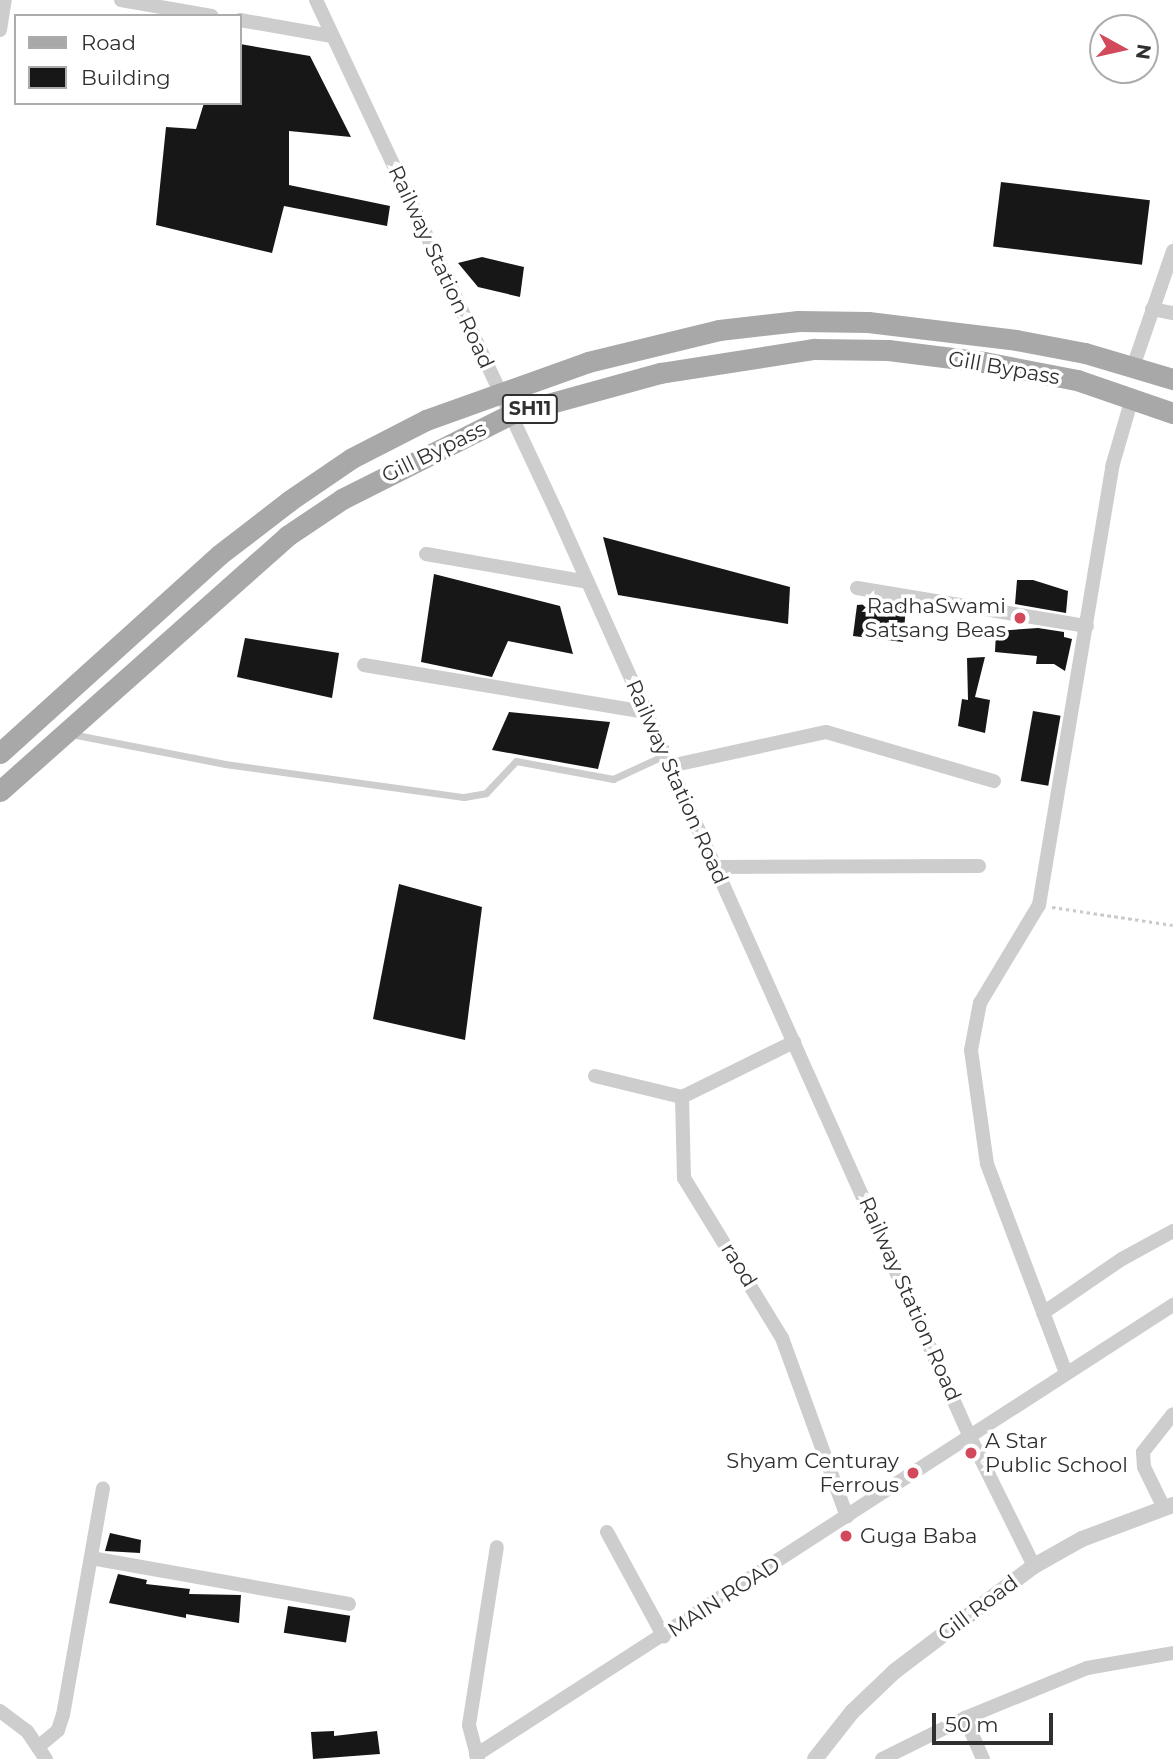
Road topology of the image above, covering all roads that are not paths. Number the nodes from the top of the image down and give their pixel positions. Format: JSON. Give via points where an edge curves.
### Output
{"nodes":[{"id":1,"x":5,"y":0,"type":"edge"},
{"id":2,"x":121,"y":0,"type":"edge"},
{"id":3,"x":316,"y":0,"type":"edge"},
{"id":4,"x":201,"y":14,"type":"edge"},
{"id":5,"x":242,"y":20,"type":"edge"},
{"id":6,"x":0,"y":30,"type":"edge"},
{"id":7,"x":331,"y":36,"type":"junction"},
{"id":8,"x":1173,"y":251,"type":"edge"},
{"id":9,"x":1153,"y":309,"type":"junction"},
{"id":10,"x":1173,"y":313,"type":"edge"},
{"id":11,"x":1133,"y":367,"type":"junction"},
{"id":12,"x":1173,"y":379,"type":"edge"},
{"id":13,"x":500,"y":391,"type":"junction"},
{"id":14,"x":1132,"y":398,"type":"junction"},
{"id":15,"x":1173,"y":413,"type":"edge"},
{"id":16,"x":511,"y":414,"type":"junction"},
{"id":17,"x":426,"y":554,"type":"dead end"},
{"id":18,"x":588,"y":582,"type":"junction"},
{"id":19,"x":857,"y":588,"type":"dead end"},
{"id":20,"x":1087,"y":626,"type":"junction"},
{"id":21,"x":364,"y":665,"type":"dead end"},
{"id":22,"x":646,"y":712,"type":"junction"},
{"id":23,"x":65,"y":733,"type":"junction"},
{"id":24,"x":0,"y":753,"type":"edge"},
{"id":25,"x":667,"y":760,"type":"junction"},
{"id":26,"x":995,"y":780,"type":"dead end"},
{"id":27,"x":0,"y":791,"type":"edge"},
{"id":28,"x":979,"y":866,"type":"dead end"},
{"id":29,"x":716,"y":867,"type":"junction"},
{"id":30,"x":794,"y":1042,"type":"junction"},
{"id":31,"x":595,"y":1076,"type":"dead end"},
{"id":32,"x":682,"y":1097,"type":"junction"},
{"id":33,"x":1173,"y":1231,"type":"edge"},
{"id":34,"x":1173,"y":1305,"type":"edge"},
{"id":35,"x":1043,"y":1313,"type":"junction"},
{"id":36,"x":1066,"y":1373,"type":"junction"},
{"id":37,"x":1173,"y":1414,"type":"edge"},
{"id":38,"x":969,"y":1435,"type":"junction"},
{"id":39,"x":103,"y":1489,"type":"dead end"},
{"id":40,"x":1168,"y":1505,"type":"edge"},
{"id":41,"x":847,"y":1517,"type":"junction"},
{"id":42,"x":607,"y":1532,"type":"dead end"},
{"id":43,"x":497,"y":1547,"type":"dead end"},
{"id":44,"x":91,"y":1558,"type":"junction"},
{"id":45,"x":1034,"y":1566,"type":"junction"},
{"id":46,"x":349,"y":1604,"type":"dead end"},
{"id":47,"x":664,"y":1637,"type":"junction"},
{"id":48,"x":1173,"y":1653,"type":"edge"},
{"id":49,"x":0,"y":1711,"type":"edge"},
{"id":50,"x":965,"y":1718,"type":"junction"},
{"id":51,"x":42,"y":1753,"type":"edge"},
{"id":52,"x":477,"y":1757,"type":"edge"},
{"id":53,"x":815,"y":1759,"type":"edge"},
{"id":54,"x":882,"y":1759,"type":"edge"},
{"id":55,"x":983,"y":1759,"type":"edge"}],
"edges":[{"from":1,"to":6,"type":"street"},
{"from":2,"to":4,"type":"street"},
{"from":3,"to":7,"type":"street","name":"Railway Station Road"},
{"from":5,"to":7,"type":"street"},
{"from":7,"to":13,"type":"street","name":"Railway Station Road"},
{"from":8,"to":9,"type":"street"},
{"from":9,"to":10,"type":"street"},
{"from":9,"to":11,"type":"street"},
{"from":11,"to":12,"type":"main road","name":"Gill Bypass","number":"SH11"},
{"from":11,"to":13,"type":"main road","name":"Gill Bypass","number":"SH11","via":[[1016,340],[936,329],[798,321],[719,330],[588,362]]},
{"from":13,"to":16,"type":"street","name":"Railway Station Road"},
{"from":13,"to":24,"type":"main road","name":"Gill Bypass","number":"SH11","via":[[402,433],[289,501],[219,555]]},
{"from":14,"to":15,"type":"main road","name":"Gill Bypass","number":"SH11"},
{"from":14,"to":16,"type":"main road","name":"Gill Bypass","number":"SH11","via":[[1077,380],[984,362],[888,350],[814,349],[745,356],[660,373]]},
{"from":14,"to":20,"type":"street","via":[[1112,467]]},
{"from":16,"to":18,"type":"street","name":"Railway Station Road"},
{"from":16,"to":23,"type":"main road","name":"Gill Bypass","number":"SH11","via":[[342,499],[287,537]]},
{"from":17,"to":18,"type":"street"},
{"from":18,"to":22,"type":"street","name":"Railway Station Road"},
{"from":19,"to":20,"type":"street"},
{"from":20,"to":35,"type":"street","via":[[1039,905],[980,1003],[971,1050],[987,1164]]},
{"from":21,"to":22,"type":"street"},
{"from":22,"to":25,"type":"street","name":"Railway Station Road"},
{"from":23,"to":25,"type":"lane","via":[[225,764],[464,797],[486,793],[516,761],[613,779]]},
{"from":23,"to":27,"type":"main road","name":"Gill Bypass","number":"SH11"},
{"from":25,"to":26,"type":"street","via":[[826,732]]},
{"from":25,"to":29,"type":"street","name":"Railway Station Road"},
{"from":28,"to":29,"type":"street"},
{"from":29,"to":30,"type":"street","name":"Railway Station Road"},
{"from":30,"to":32,"type":"street"},
{"from":30,"to":38,"type":"street","name":"Railway Station Road"},
{"from":31,"to":32,"type":"street"},
{"from":32,"to":41,"type":"street","name":"raod","via":[[684,1178],[782,1338]]},
{"from":33,"to":35,"type":"street","via":[[1122,1259]]},
{"from":34,"to":36,"type":"street","name":"MAIN ROAD"},
{"from":35,"to":36,"type":"street"},
{"from":36,"to":38,"type":"street","name":"MAIN ROAD"},
{"from":37,"to":40,"type":"street","via":[[1143,1452],[1144,1467]]},
{"from":38,"to":41,"type":"street","name":"MAIN ROAD"},
{"from":38,"to":45,"type":"street","name":"Railway Station Road"},
{"from":39,"to":44,"type":"street"},
{"from":40,"to":45,"type":"street","name":"Gill Road","via":[[1082,1539]]},
{"from":41,"to":47,"type":"street","name":"MAIN ROAD"},
{"from":42,"to":47,"type":"street"},
{"from":43,"to":52,"type":"street","via":[[469,1725]]},
{"from":44,"to":46,"type":"street"},
{"from":44,"to":51,"type":"street","via":[[63,1715]]},
{"from":45,"to":53,"type":"street","name":"Gill Road","via":[[895,1671],[852,1712]]},
{"from":47,"to":52,"type":"street","name":"MAIN ROAD"},
{"from":48,"to":50,"type":"street","via":[[1087,1668]]},
{"from":49,"to":51,"type":"street","via":[[27,1731]]},
{"from":50,"to":54,"type":"street"},
{"from":50,"to":55,"type":"street"}]}
